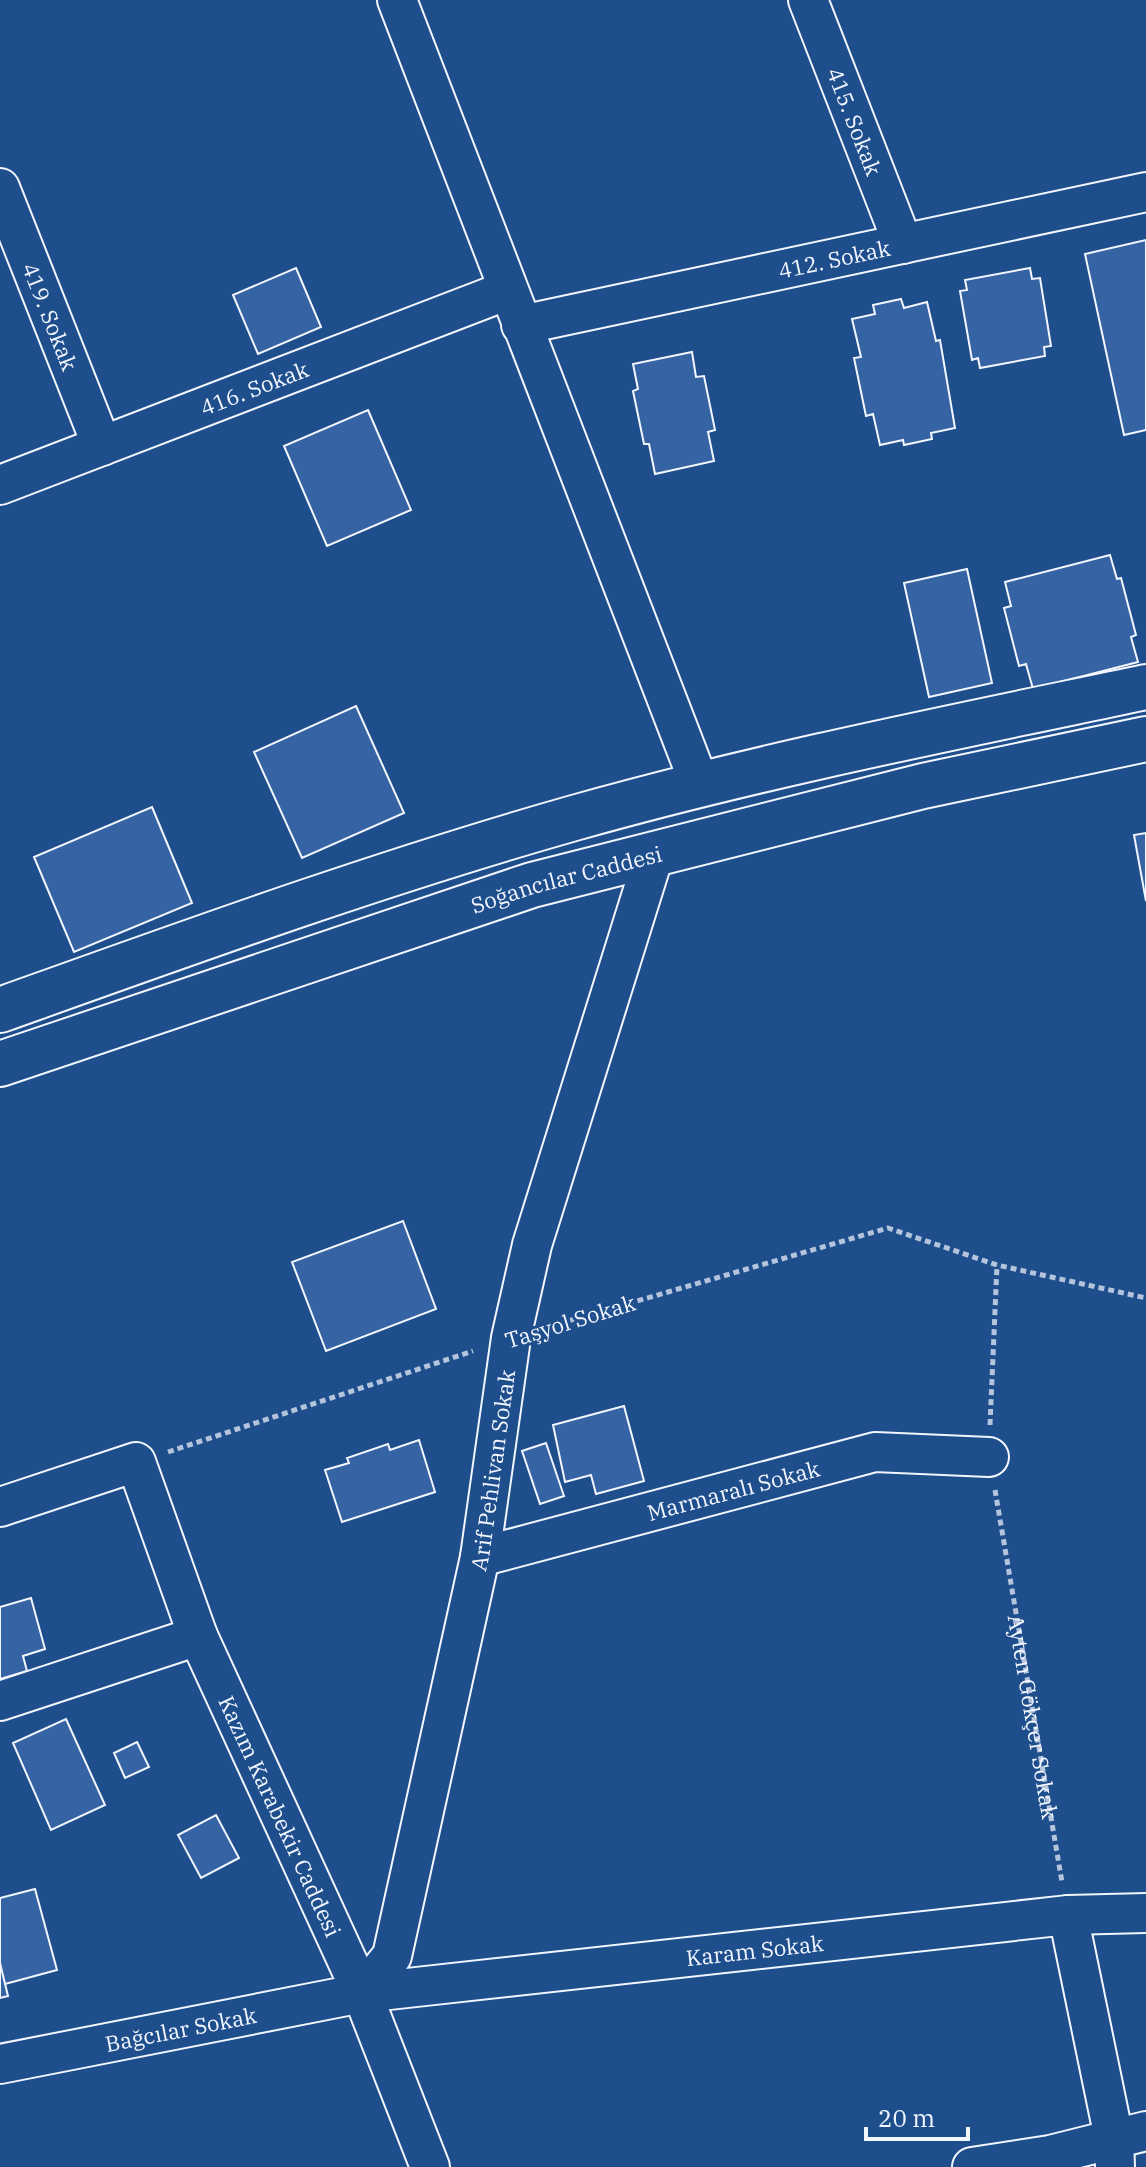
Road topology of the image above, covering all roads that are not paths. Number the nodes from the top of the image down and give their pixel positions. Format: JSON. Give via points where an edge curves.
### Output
{"nodes":[{"id":1,"x":397,"y":0,"type":"edge"},
{"id":2,"x":808,"y":0,"type":"edge"},
{"id":3,"x":0,"y":188,"type":"edge"},
{"id":4,"x":1146,"y":192,"type":"edge"},
{"id":5,"x":903,"y":244,"type":"junction"},
{"id":6,"x":508,"y":290,"type":"junction"},
{"id":7,"x":521,"y":325,"type":"junction"},
{"id":8,"x":102,"y":446,"type":"junction"},
{"id":9,"x":0,"y":485,"type":"edge"},
{"id":10,"x":1146,"y":687,"type":"edge"},
{"id":11,"x":1146,"y":739,"type":"edge"},
{"id":12,"x":700,"y":785,"type":"junction"},
{"id":13,"x":655,"y":852,"type":"junction"},
{"id":14,"x":0,"y":1010,"type":"edge"},
{"id":15,"x":0,"y":1064,"type":"edge"},
{"id":16,"x":989,"y":1457,"type":"road end"},
{"id":17,"x":0,"y":1507,"type":"edge"},
{"id":18,"x":480,"y":1557,"type":"junction"},
{"id":19,"x":198,"y":1636,"type":"junction"},
{"id":20,"x":0,"y":1701,"type":"edge"},
{"id":21,"x":1146,"y":1913,"type":"edge"},
{"id":22,"x":1068,"y":1915,"type":"junction"},
{"id":23,"x":362,"y":1993,"type":"junction"},
{"id":24,"x":0,"y":2064,"type":"edge"},
{"id":25,"x":1125,"y":2145,"type":"edge"},
{"id":26,"x":430,"y":2167,"type":"edge"},
{"id":27,"x":972,"y":2167,"type":"edge"}],
"edges":[{"from":1,"to":6,"type":"street"},
{"from":2,"to":5,"type":"street","name":"415. Sokak"},
{"from":3,"to":8,"type":"street","name":"419. Sokak"},
{"from":4,"to":5,"type":"street","name":"412. Sokak"},
{"from":5,"to":7,"type":"street","name":"412. Sokak"},
{"from":6,"to":7,"type":"street"},
{"from":6,"to":8,"type":"street","name":"416. Sokak"},
{"from":7,"to":12,"type":"street"},
{"from":8,"to":9,"type":"street","name":"416. Sokak"},
{"from":10,"to":12,"type":"main road"},
{"from":11,"to":13,"type":"main road","name":"Soğancılar Caddesi","via":[[923,786]]},
{"from":12,"to":14,"type":"main road","via":[[441,859]]},
{"from":13,"to":15,"type":"main road","name":"Soğancılar Caddesi","via":[[413,922]]},
{"from":13,"to":18,"type":"street","name":"Arif Pehlivan Sokak","via":[[532,1245],[511,1338]]},
{"from":16,"to":18,"type":"street","name":"Marmaralı Sokak","via":[[875,1452]]},
{"from":17,"to":19,"type":"street","name":"Kazım Karabekir Caddesi","via":[[136,1462]]},
{"from":18,"to":23,"type":"street","name":"Arif Pehlivan Sokak","via":[[392,1956]]},
{"from":19,"to":20,"type":"street"},
{"from":19,"to":23,"type":"street","name":"Kazım Karabekir Caddesi"},
{"from":21,"to":22,"type":"street","name":"Karam Sokak"},
{"from":22,"to":23,"type":"street","name":"Karam Sokak"},
{"from":22,"to":25,"type":"street"},
{"from":23,"to":24,"type":"street","name":"Bağcılar Sokak"},
{"from":23,"to":26,"type":"street","name":"Kazım Karabekir Caddesi"},
{"from":25,"to":27,"type":"street"}]}
